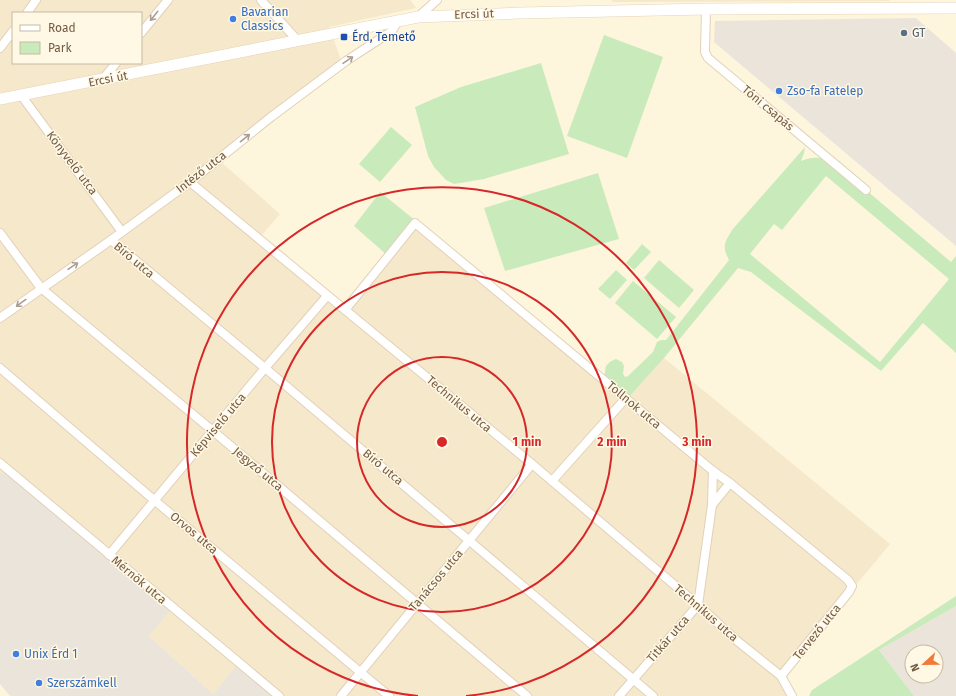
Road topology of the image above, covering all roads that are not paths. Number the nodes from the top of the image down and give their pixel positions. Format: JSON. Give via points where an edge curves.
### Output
{"nodes":[{"id":1,"x":36,"y":0,"type":"edge"},
{"id":2,"x":168,"y":0,"type":"edge"},
{"id":3,"x":261,"y":0,"type":"edge"},
{"id":4,"x":437,"y":0,"type":"edge"},
{"id":5,"x":956,"y":8,"type":"edge"},
{"id":6,"x":706,"y":9,"type":"junction"},
{"id":7,"x":28,"y":12,"type":"edge"},
{"id":8,"x":418,"y":17,"type":"junction"},
{"id":9,"x":398,"y":22,"type":"junction"},
{"id":10,"x":142,"y":31,"type":"edge"},
{"id":11,"x":12,"y":32,"type":"edge"},
{"id":12,"x":298,"y":41,"type":"junction"},
{"id":13,"x":0,"y":48,"type":"edge"},
{"id":14,"x":115,"y":64,"type":"edge"},
{"id":15,"x":102,"y":80,"type":"junction"},
{"id":16,"x":22,"y":95,"type":"junction"},
{"id":17,"x":0,"y":99,"type":"edge"},
{"id":18,"x":190,"y":182,"type":"junction"},
{"id":19,"x":866,"y":190,"type":"dead end"},
{"id":20,"x":0,"y":232,"type":"edge"},
{"id":21,"x":122,"y":232,"type":"junction"},
{"id":22,"x":111,"y":240,"type":"junction"},
{"id":23,"x":41,"y":288,"type":"junction"},
{"id":24,"x":327,"y":296,"type":"junction"},
{"id":25,"x":345,"y":310,"type":"junction"},
{"id":26,"x":0,"y":318,"type":"edge"},
{"id":27,"x":0,"y":368,"type":"edge"},
{"id":28,"x":265,"y":368,"type":"junction"},
{"id":29,"x":626,"y":398,"type":"junction"},
{"id":30,"x":213,"y":431,"type":"junction"},
{"id":31,"x":0,"y":464,"type":"edge"},
{"id":32,"x":532,"y":464,"type":"junction"},
{"id":33,"x":713,"y":471,"type":"junction"},
{"id":34,"x":552,"y":482,"type":"junction"},
{"id":35,"x":730,"y":483,"type":"junction"},
{"id":36,"x":154,"y":500,"type":"junction"},
{"id":37,"x":712,"y":505,"type":"junction"},
{"id":38,"x":469,"y":540,"type":"junction"},
{"id":39,"x":109,"y":555,"type":"junction"},
{"id":40,"x":852,"y":586,"type":"joint"},
{"id":41,"x":417,"y":603,"type":"junction"},
{"id":42,"x":698,"y":605,"type":"junction"},
{"id":43,"x":360,"y":672,"type":"junction"},
{"id":44,"x":781,"y":676,"type":"junction"},
{"id":45,"x":633,"y":679,"type":"junction"},
{"id":46,"x":279,"y":696,"type":"edge"},
{"id":47,"x":341,"y":696,"type":"edge"},
{"id":48,"x":389,"y":696,"type":"edge"},
{"id":49,"x":527,"y":696,"type":"edge"},
{"id":50,"x":619,"y":696,"type":"edge"},
{"id":51,"x":653,"y":696,"type":"edge"},
{"id":52,"x":792,"y":696,"type":"edge"}],
"edges":[{"from":1,"to":7,"type":"street"},
{"from":2,"to":10,"type":"street","one_way":true},
{"from":3,"to":12,"type":"street"},
{"from":4,"to":8,"type":"street"},
{"from":5,"to":6,"type":"main road","name":"Ercsi út"},
{"from":6,"to":8,"type":"main road","name":"Ercsi út","via":[[520,12]]},
{"from":6,"to":19,"type":"street","name":"Tóni csapás","via":[[708,58]]},
{"from":8,"to":9,"type":"main road","name":"Ercsi út"},
{"from":9,"to":12,"type":"main road","name":"Ercsi út"},
{"from":18,"to":9,"type":"street","name":"Intéző utca","one_way":true,"via":[[346,60],[392,31]]},
{"from":11,"to":13,"type":"street"},
{"from":12,"to":15,"type":"main road","name":"Ercsi út"},
{"from":14,"to":15,"type":"street"},
{"from":15,"to":16,"type":"main road","name":"Ercsi út"},
{"from":16,"to":17,"type":"main road","name":"Ercsi út"},
{"from":16,"to":21,"type":"street","name":"Könyvelő utca"},
{"from":18,"to":21,"type":"street","name":"Intéző utca"},
{"from":18,"to":24,"type":"street","name":"Technikus utca"},
{"from":20,"to":23,"type":"street","name":"Jegyző utca"},
{"from":21,"to":22,"type":"street","name":"Intéző utca"},
{"from":23,"to":22,"type":"street","name":"Intéző utca","one_way":true},
{"from":22,"to":28,"type":"street","name":"Bíró utca"},
{"from":23,"to":26,"type":"street","name":"Intéző utca","one_way":true},
{"from":23,"to":30,"type":"street","name":"Jegyző utca"},
{"from":24,"to":25,"type":"street","name":"Technikus utca"},
{"from":24,"to":28,"type":"street","name":"Képviselő utca"},
{"from":25,"to":29,"type":"street","name":"Tollnok utca","via":[[415,223]]},
{"from":25,"to":32,"type":"street","name":"Technikus utca"},
{"from":27,"to":36,"type":"street","name":"Orvos utca"},
{"from":28,"to":30,"type":"street","name":"Képviselő utca"},
{"from":28,"to":38,"type":"street","name":"Bíró utca"},
{"from":29,"to":33,"type":"street","name":"Tollnok utca"},
{"from":29,"to":34,"type":"street"},
{"from":30,"to":36,"type":"street","name":"Képviselő utca"},
{"from":30,"to":41,"type":"street","name":"Jegyző utca"},
{"from":31,"to":39,"type":"street","name":"Mérnök utca"},
{"from":32,"to":34,"type":"street","name":"Technikus utca"},
{"from":32,"to":38,"type":"street","name":"Tanácsos utca"},
{"from":33,"to":35,"type":"street","name":"Tollnok utca"},
{"from":33,"to":37,"type":"street","name":"Titkár utca"},
{"from":34,"to":42,"type":"street","name":"Technikus utca"},
{"from":35,"to":37,"type":"street"},
{"from":35,"to":40,"type":"street","name":"Tollnok utca","via":[[848,580]]},
{"from":36,"to":39,"type":"street","name":"Képviselő utca"},
{"from":36,"to":43,"type":"street","name":"Orvos utca"},
{"from":37,"to":42,"type":"street","name":"Titkár utca"},
{"from":38,"to":41,"type":"street","name":"Tanácsos utca"},
{"from":38,"to":45,"type":"street","name":"Bíró utca"},
{"from":39,"to":46,"type":"street","name":"Mérnök utca"},
{"from":40,"to":44,"type":"street","name":"Tervező utca"},
{"from":41,"to":43,"type":"street","name":"Tanácsos utca"},
{"from":41,"to":49,"type":"street","name":"Jegyző utca"},
{"from":42,"to":44,"type":"street","name":"Technikus utca"},
{"from":42,"to":45,"type":"street","name":"Titkár utca"},
{"from":43,"to":47,"type":"street","name":"Tanácsos utca"},
{"from":43,"to":48,"type":"street","name":"Orvos utca"},
{"from":44,"to":52,"type":"street","name":"Technikus utca"},
{"from":45,"to":50,"type":"street","name":"Titkár utca"},
{"from":45,"to":51,"type":"street","name":"Bíró utca"}]}
